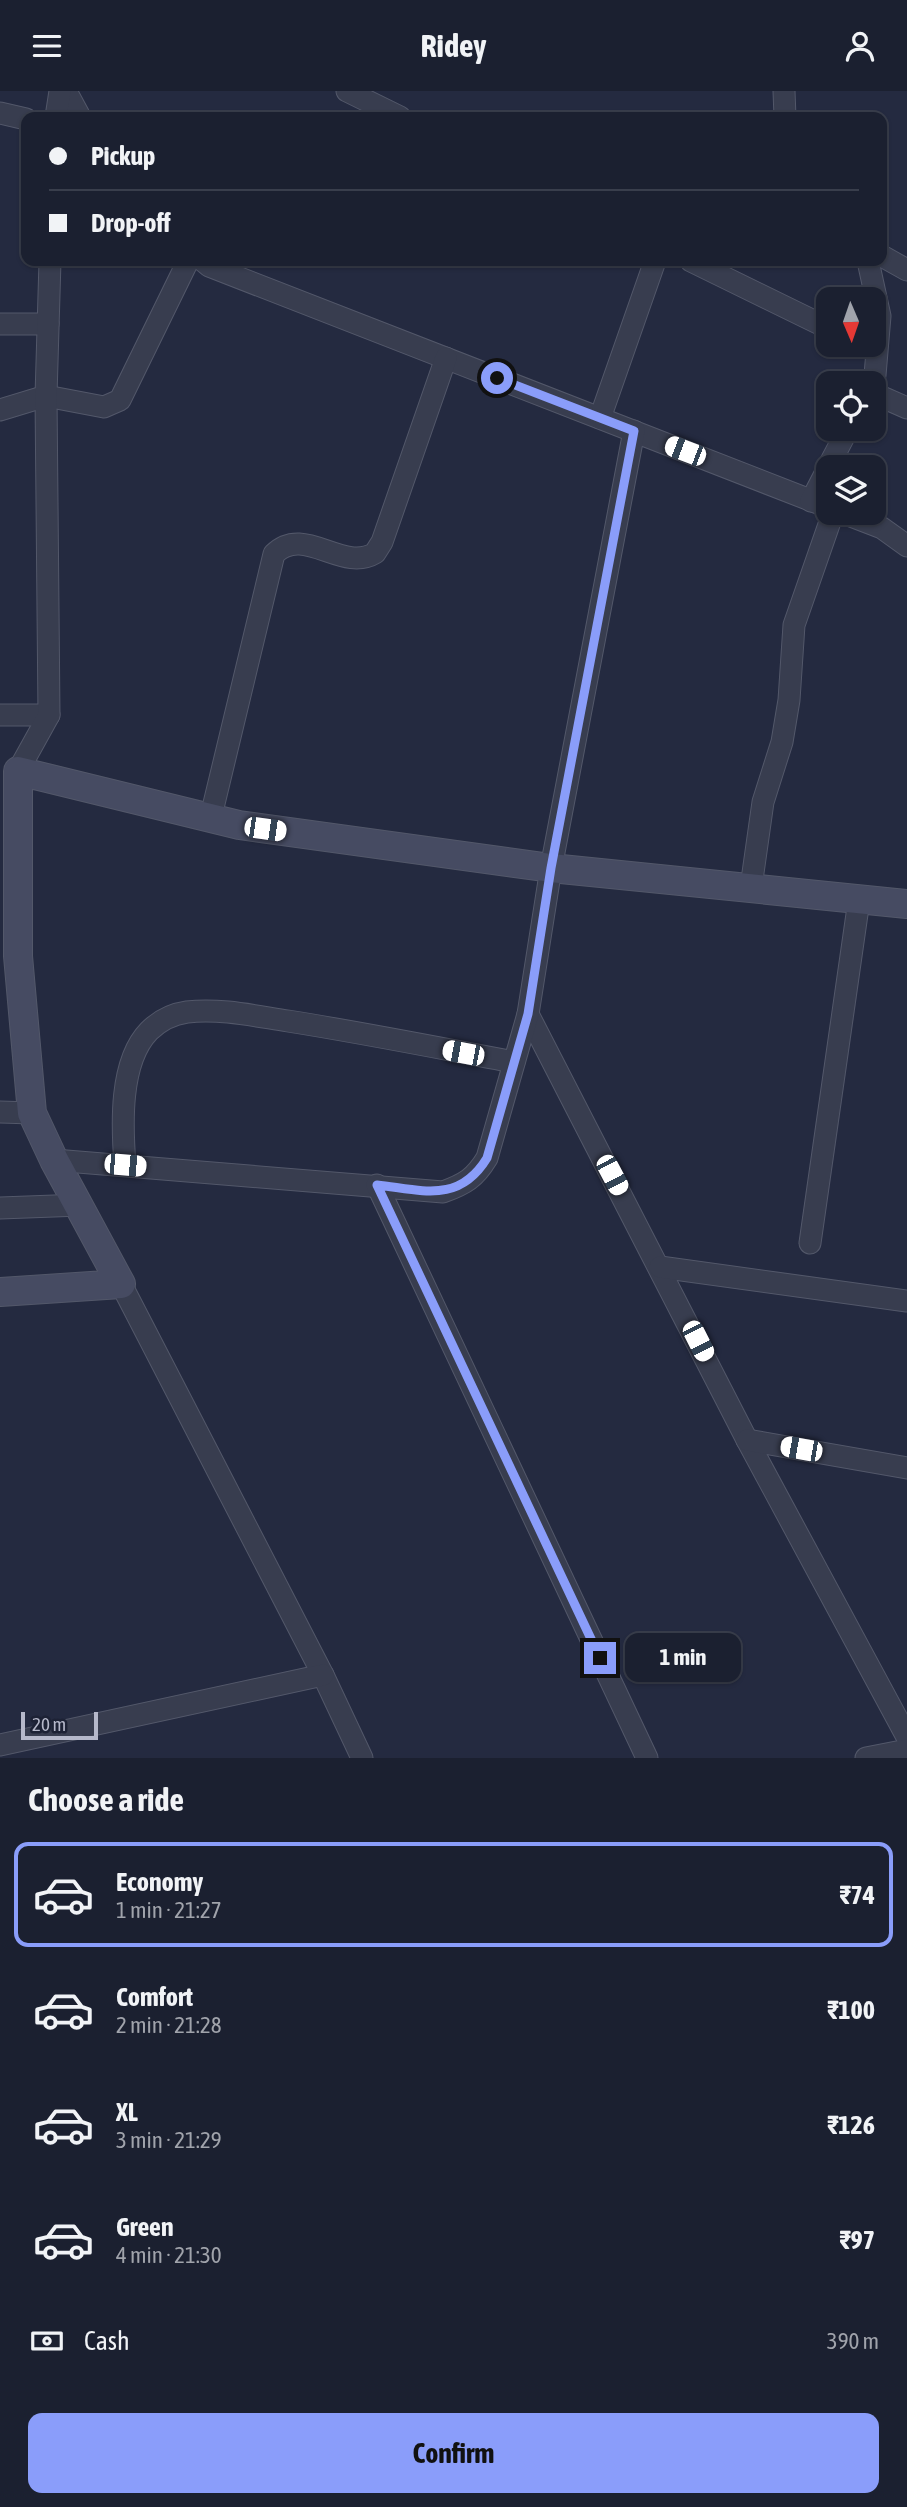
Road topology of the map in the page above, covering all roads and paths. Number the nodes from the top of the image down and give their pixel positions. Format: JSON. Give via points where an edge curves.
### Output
{"nodes":[{"id":1,"x":60,"y":91,"type":"edge"},
{"id":2,"x":66,"y":91,"type":"edge"},
{"id":3,"x":347,"y":91,"type":"edge"},
{"id":4,"x":784,"y":91,"type":"edge"},
{"id":5,"x":58,"y":112,"type":"edge"},
{"id":6,"x":77,"y":112,"type":"edge"},
{"id":7,"x":390,"y":112,"type":"edge"},
{"id":8,"x":785,"y":112,"type":"edge"},
{"id":9,"x":0,"y":113,"type":"edge"},
{"id":10,"x":21,"y":118,"type":"edge"},
{"id":11,"x":887,"y":259,"type":"edge"},
{"id":12,"x":50,"y":266,"type":"edge"},
{"id":13,"x":186,"y":266,"type":"edge"},
{"id":14,"x":209,"y":266,"type":"edge"},
{"id":15,"x":653,"y":266,"type":"edge"},
{"id":16,"x":701,"y":266,"type":"edge"},
{"id":17,"x":869,"y":266,"type":"edge"},
{"id":18,"x":907,"y":270,"type":"edge"},
{"id":19,"x":874,"y":287,"type":"edge"},
{"id":20,"x":816,"y":322,"type":"edge"},
{"id":21,"x":0,"y":324,"type":"edge"},
{"id":22,"x":48,"y":324,"type":"junction"},
{"id":23,"x":446,"y":358,"type":"junction"},
{"id":24,"x":46,"y":396,"type":"junction"},
{"id":25,"x":886,"y":399,"type":"edge"},
{"id":26,"x":907,"y":408,"type":"edge"},
{"id":27,"x":0,"y":410,"type":"edge"},
{"id":28,"x":600,"y":418,"type":"junction"},
{"id":29,"x":634,"y":431,"type":"junction"},
{"id":30,"x":816,"y":502,"type":"edge"},
{"id":31,"x":829,"y":525,"type":"edge"},
{"id":32,"x":874,"y":525,"type":"edge"},
{"id":33,"x":907,"y":546,"type":"edge"},
{"id":34,"x":0,"y":715,"type":"edge"},
{"id":35,"x":49,"y":715,"type":"junction"},
{"id":36,"x":18,"y":771,"type":"junction"},
{"id":37,"x":211,"y":816,"type":"junction"},
{"id":38,"x":551,"y":868,"type":"junction"},
{"id":39,"x":751,"y":887,"type":"junction"},
{"id":40,"x":859,"y":900,"type":"junction"},
{"id":41,"x":907,"y":904,"type":"edge"},
{"id":42,"x":528,"y":1014,"type":"junction"},
{"id":43,"x":514,"y":1062,"type":"junction"},
{"id":44,"x":0,"y":1112,"type":"edge"},
{"id":45,"x":32,"y":1113,"type":"junction"},
{"id":46,"x":54,"y":1160,"type":"junction"},
{"id":47,"x":125,"y":1165,"type":"junction"},
{"id":48,"x":377,"y":1185,"type":"junction"},
{"id":49,"x":81,"y":1205,"type":"junction"},
{"id":50,"x":0,"y":1209,"type":"edge"},
{"id":51,"x":810,"y":1243,"type":"dead end"},
{"id":52,"x":660,"y":1267,"type":"junction"},
{"id":53,"x":121,"y":1284,"type":"junction"},
{"id":54,"x":0,"y":1292,"type":"edge"},
{"id":55,"x":907,"y":1301,"type":"edge"},
{"id":56,"x":747,"y":1440,"type":"junction"},
{"id":57,"x":907,"y":1468,"type":"edge"},
{"id":58,"x":323,"y":1675,"type":"junction"},
{"id":59,"x":907,"y":1737,"type":"edge"},
{"id":60,"x":0,"y":1745,"type":"edge"},
{"id":61,"x":907,"y":1750,"type":"edge"},
{"id":62,"x":362,"y":1758,"type":"edge"},
{"id":63,"x":647,"y":1758,"type":"edge"},
{"id":64,"x":866,"y":1758,"type":"edge"}],
"edges":[{"from":1,"to":5,"type":"street"},
{"from":2,"to":6,"type":"street"},
{"from":3,"to":7,"type":"street"},
{"from":4,"to":8,"type":"street"},
{"from":9,"to":10,"type":"street"},
{"from":11,"to":18,"type":"street"},
{"from":12,"to":22,"type":"street"},
{"from":13,"to":24,"type":"street","via":[[120,400],[104,407]]},
{"from":14,"to":23,"type":"street"},
{"from":15,"to":28,"type":"street"},
{"from":16,"to":20,"type":"street"},
{"from":17,"to":19,"type":"street"},
{"from":21,"to":22,"type":"street"},
{"from":22,"to":24,"type":"street"},
{"from":23,"to":28,"type":"street"},
{"from":23,"to":37,"type":"street","via":[[375,553],[351,559],[297,543],[286,544],[274,554]]},
{"from":24,"to":27,"type":"street"},
{"from":24,"to":35,"type":"street"},
{"from":25,"to":26,"type":"street"},
{"from":28,"to":29,"type":"street"},
{"from":29,"to":30,"type":"street"},
{"from":29,"to":38,"type":"street"},
{"from":31,"to":39,"type":"street","via":[[794,625],[789,700],[782,742],[763,802]]},
{"from":32,"to":33,"type":"street"},
{"from":34,"to":35,"type":"street"},
{"from":35,"to":36,"type":"street"},
{"from":36,"to":37,"type":"main road"},
{"from":36,"to":45,"type":"main road","via":[[18,956]]},
{"from":37,"to":38,"type":"main road","via":[[239,825]]},
{"from":38,"to":39,"type":"main road"},
{"from":38,"to":42,"type":"street"},
{"from":39,"to":40,"type":"main road"},
{"from":40,"to":41,"type":"main road"},
{"from":40,"to":51,"type":"street"},
{"from":42,"to":43,"type":"street"},
{"from":42,"to":52,"type":"street"},
{"from":43,"to":47,"type":"street","via":[[322,1026],[216,1011],[184,1012],[164,1019],[148,1032],[135,1056],[122,1117]]},
{"from":43,"to":48,"type":"street","via":[[487,1158],[476,1175],[443,1192]]},
{"from":44,"to":45,"type":"street"},
{"from":45,"to":46,"type":"main road"},
{"from":46,"to":47,"type":"street"},
{"from":46,"to":49,"type":"main road"},
{"from":47,"to":48,"type":"street"},
{"from":48,"to":63,"type":"street"},
{"from":49,"to":50,"type":"street"},
{"from":49,"to":53,"type":"main road"},
{"from":52,"to":55,"type":"street"},
{"from":52,"to":56,"type":"street"},
{"from":53,"to":54,"type":"main road"},
{"from":53,"to":58,"type":"street"},
{"from":56,"to":57,"type":"street"},
{"from":56,"to":59,"type":"street"},
{"from":58,"to":60,"type":"street"},
{"from":58,"to":62,"type":"street"},
{"from":61,"to":64,"type":"street"}]}
